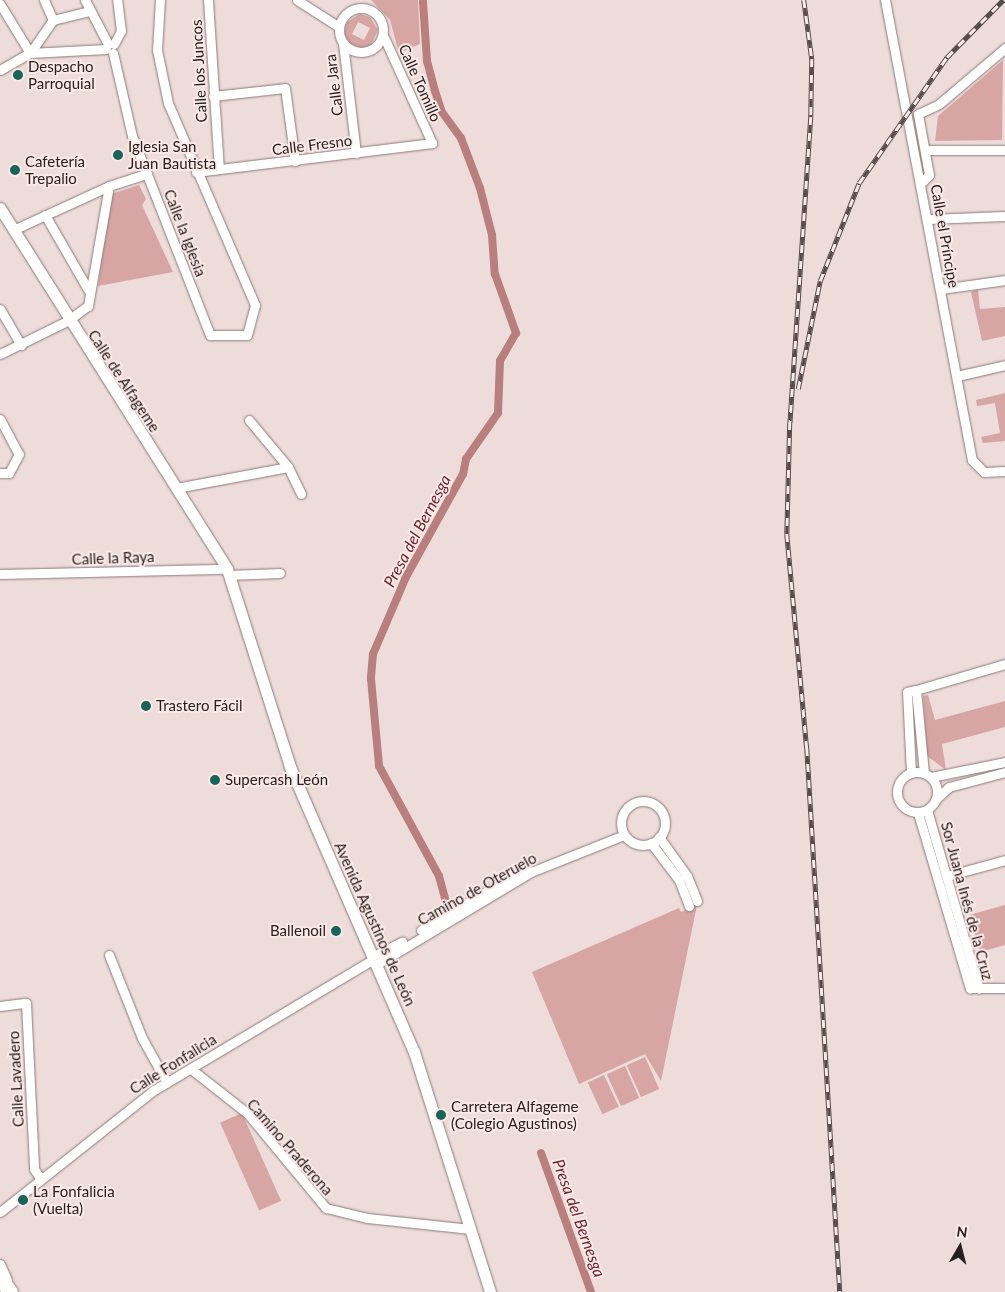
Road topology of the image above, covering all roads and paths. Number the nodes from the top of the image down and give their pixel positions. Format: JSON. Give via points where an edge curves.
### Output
{"nodes":[{"id":1,"x":44,"y":0,"type":"edge"},
{"id":2,"x":85,"y":0,"type":"edge"},
{"id":3,"x":117,"y":0,"type":"edge"},
{"id":4,"x":160,"y":0,"type":"edge"},
{"id":5,"x":208,"y":0,"type":"edge"},
{"id":6,"x":297,"y":0,"type":"edge"},
{"id":7,"x":885,"y":0,"type":"edge"},
{"id":8,"x":0,"y":4,"type":"edge"},
{"id":9,"x":359,"y":4,"type":"edge"},
{"id":10,"x":89,"y":11,"type":"junction"},
{"id":11,"x":53,"y":20,"type":"junction"},
{"id":12,"x":339,"y":27,"type":"junction"},
{"id":13,"x":383,"y":35,"type":"junction"},
{"id":14,"x":343,"y":43,"type":"junction"},
{"id":15,"x":110,"y":47,"type":"junction"},
{"id":16,"x":1004,"y":49,"type":"edge"},
{"id":17,"x":30,"y":53,"type":"junction"},
{"id":18,"x":0,"y":70,"type":"edge"},
{"id":19,"x":213,"y":96,"type":"junction"},
{"id":20,"x":432,"y":143,"type":"joint"},
{"id":21,"x":926,"y":150,"type":"junction"},
{"id":22,"x":1005,"y":150,"type":"edge"},
{"id":23,"x":356,"y":153,"type":"junction"},
{"id":24,"x":295,"y":161,"type":"junction"},
{"id":25,"x":219,"y":169,"type":"junction"},
{"id":26,"x":196,"y":172,"type":"junction"},
{"id":27,"x":147,"y":174,"type":"junction"},
{"id":28,"x":922,"y":182,"type":"junction"},
{"id":29,"x":109,"y":186,"type":"junction"},
{"id":30,"x":0,"y":208,"type":"edge"},
{"id":31,"x":45,"y":215,"type":"junction"},
{"id":32,"x":1005,"y":216,"type":"edge"},
{"id":33,"x":928,"y":219,"type":"junction"},
{"id":34,"x":13,"y":230,"type":"junction"},
{"id":35,"x":1005,"y":280,"type":"edge"},
{"id":36,"x":941,"y":288,"type":"junction"},
{"id":37,"x":90,"y":293,"type":"junction"},
{"id":38,"x":0,"y":309,"type":"edge"},
{"id":39,"x":68,"y":322,"type":"junction"},
{"id":40,"x":21,"y":345,"type":"junction"},
{"id":41,"x":0,"y":354,"type":"edge"},
{"id":42,"x":1005,"y":365,"type":"edge"},
{"id":43,"x":957,"y":376,"type":"junction"},
{"id":44,"x":0,"y":419,"type":"edge"},
{"id":45,"x":248,"y":420,"type":"dead end"},
{"id":46,"x":288,"y":467,"type":"junction"},
{"id":47,"x":1005,"y":471,"type":"edge"},
{"id":48,"x":0,"y":473,"type":"edge"},
{"id":49,"x":176,"y":488,"type":"junction"},
{"id":50,"x":301,"y":494,"type":"dead end"},
{"id":51,"x":228,"y":572,"type":"junction"},
{"id":52,"x":280,"y":573,"type":"dead end"},
{"id":53,"x":0,"y":574,"type":"edge"},
{"id":54,"x":1005,"y":664,"type":"edge"},
{"id":55,"x":916,"y":690,"type":"junction"},
{"id":56,"x":1005,"y":762,"type":"edge"},
{"id":57,"x":911,"y":772,"type":"junction"},
{"id":58,"x":1005,"y":772,"type":"edge"},
{"id":59,"x":927,"y":775,"type":"junction"},
{"id":60,"x":936,"y":799,"type":"junction"},
{"id":61,"x":927,"y":810,"type":"junction"},
{"id":62,"x":918,"y":813,"type":"junction"},
{"id":63,"x":623,"y":833,"type":"junction"},
{"id":64,"x":659,"y":837,"type":"junction"},
{"id":65,"x":651,"y":844,"type":"junction"},
{"id":66,"x":1005,"y":860,"type":"edge"},
{"id":67,"x":947,"y":876,"type":"junction"},
{"id":68,"x":109,"y":955,"type":"dead end"},
{"id":69,"x":374,"y":960,"type":"junction"},
{"id":70,"x":1005,"y":988,"type":"edge"},
{"id":71,"x":979,"y":989,"type":"junction"},
{"id":72,"x":0,"y":1006,"type":"edge"},
{"id":73,"x":191,"y":1069,"type":"junction"},
{"id":74,"x":167,"y":1083,"type":"junction"},
{"id":75,"x":40,"y":1178,"type":"junction"},
{"id":76,"x":0,"y":1212,"type":"edge"},
{"id":77,"x":470,"y":1229,"type":"junction"},
{"id":78,"x":0,"y":1264,"type":"edge"},
{"id":79,"x":0,"y":1278,"type":"edge"},
{"id":80,"x":11,"y":1292,"type":"edge"},
{"id":81,"x":490,"y":1292,"type":"edge"}],
"edges":[{"from":1,"to":11,"type":"street"},
{"from":2,"to":10,"type":"street","name":"Calle la Iglesia"},
{"from":3,"to":15,"type":"street","via":[[121,31]]},
{"from":4,"to":26,"type":"street","via":[[159,68],[168,103]]},
{"from":5,"to":19,"type":"street","name":"Calle los Juncos"},
{"from":6,"to":12,"type":"street"},
{"from":7,"to":28,"type":"street","name":"Calle el Príncipe"},
{"from":8,"to":17,"type":"street"},
{"from":9,"to":12,"type":"street","via":[[345,14]]},
{"from":9,"to":13,"type":"street","via":[[377,15]]},
{"from":10,"to":11,"type":"street"},
{"from":10,"to":15,"type":"street","name":"Calle la Iglesia"},
{"from":11,"to":17,"type":"street"},
{"from":12,"to":14,"type":"street"},
{"from":13,"to":14,"type":"street","via":[[365,52]]},
{"from":13,"to":20,"type":"street","name":"Calle Tomillo"},
{"from":14,"to":23,"type":"street","name":"Calle Jara"},
{"from":15,"to":17,"type":"street"},
{"from":15,"to":27,"type":"street","name":"Calle la Iglesia","via":[[132,136]]},
{"from":16,"to":21,"type":"street","via":[[939,104],[918,114]]},
{"from":17,"to":18,"type":"street"},
{"from":19,"to":24,"type":"street","via":[[285,88]]},
{"from":19,"to":25,"type":"street","name":"Calle los Juncos"},
{"from":20,"to":23,"type":"street","name":"Calle Fresno"},
{"from":21,"to":22,"type":"street"},
{"from":21,"to":28,"type":"street","via":[[928,175]]},
{"from":23,"to":24,"type":"street","name":"Calle Fresno"},
{"from":24,"to":25,"type":"street","name":"Calle Fresno"},
{"from":25,"to":26,"type":"street","name":"Calle Fresno"},
{"from":26,"to":27,"type":"street","name":"Calle la Iglesia","via":[[255,305],[247,335],[210,335]]},
{"from":27,"to":29,"type":"street"},
{"from":28,"to":33,"type":"street","name":"Calle el Príncipe"},
{"from":29,"to":31,"type":"street"},
{"from":29,"to":37,"type":"street"},
{"from":30,"to":34,"type":"street","name":"Calle de Alfageme"},
{"from":31,"to":34,"type":"street"},
{"from":31,"to":37,"type":"street"},
{"from":32,"to":33,"type":"street"},
{"from":33,"to":36,"type":"street","name":"Calle el Príncipe"},
{"from":34,"to":39,"type":"street","name":"Calle de Alfageme"},
{"from":35,"to":36,"type":"street"},
{"from":36,"to":43,"type":"street","name":"Calle el Príncipe"},
{"from":37,"to":39,"type":"street","via":[[88,306]]},
{"from":38,"to":40,"type":"street"},
{"from":39,"to":40,"type":"street"},
{"from":39,"to":49,"type":"street","name":"Calle de Alfageme"},
{"from":40,"to":41,"type":"street"},
{"from":42,"to":43,"type":"street"},
{"from":43,"to":47,"type":"street","name":"Calle el Príncipe","via":[[972,460],[984,472]]},
{"from":44,"to":48,"type":"street","via":[[19,454],[9,473]]},
{"from":45,"to":46,"type":"street"},
{"from":46,"to":49,"type":"street"},
{"from":46,"to":50,"type":"street"},
{"from":49,"to":51,"type":"street","name":"Calle de Alfageme"},
{"from":51,"to":52,"type":"street","name":"Calle la Raya"},
{"from":51,"to":53,"type":"street","name":"Calle la Raya"},
{"from":51,"to":69,"type":"street","name":"Avenida Agustinos de León","via":[[290,767]]},
{"from":54,"to":55,"type":"street"},
{"from":55,"to":57,"type":"street","via":[[907,692]]},
{"from":55,"to":59,"type":"street"},
{"from":56,"to":59,"type":"street"},
{"from":57,"to":59,"type":"street"},
{"from":57,"to":62,"type":"street","via":[[900,780],[896,792],[900,804]]},
{"from":58,"to":60,"type":"street","via":[[949,787]]},
{"from":59,"to":60,"type":"street"},
{"from":60,"to":61,"type":"street"},
{"from":61,"to":62,"type":"street"},
{"from":61,"to":67,"type":"street","name":"Sor Juana Inés de la Cruz"},
{"from":62,"to":71,"type":"street","name":"Sor Juana Inés de la Cruz","via":[[970,988]]},
{"from":63,"to":64,"type":"street","via":[[623,812],[638,801],[647,801],[655,805],[665,820]]},
{"from":63,"to":65,"type":"street","via":[[641,845]]},
{"from":63,"to":69,"type":"street","name":"Camino de Oteruelo","via":[[532,872]]},
{"from":64,"to":65,"type":"street"},
{"from":64,"to":65,"type":"street","via":[[687,876],[693,904]]},
{"from":66,"to":67,"type":"street"},
{"from":67,"to":71,"type":"street","name":"Sor Juana Inés de la Cruz"},
{"from":68,"to":74,"type":"street","via":[[142,1038]]},
{"from":69,"to":73,"type":"street","name":"Calle Fonfalicia"},
{"from":69,"to":77,"type":"street","name":"Avenida Agustinos de León","via":[[414,1052]]},
{"from":70,"to":71,"type":"street"},
{"from":72,"to":75,"type":"street","name":"Calle Lavadero","via":[[26,1004],[34,1169]]},
{"from":73,"to":74,"type":"street","name":"Calle Fonfalicia"},
{"from":73,"to":77,"type":"street","name":"Camino Praderona","via":[[247,1114],[326,1208],[367,1218]]},
{"from":74,"to":75,"type":"street","name":"Calle Fonfalicia"},
{"from":75,"to":76,"type":"street","name":"Calle Fonfalicia"},
{"from":77,"to":81,"type":"street","name":"Avenida Agustinos de León"},
{"from":78,"to":80,"type":"street"},
{"from":79,"to":80,"type":"highway"}]}
